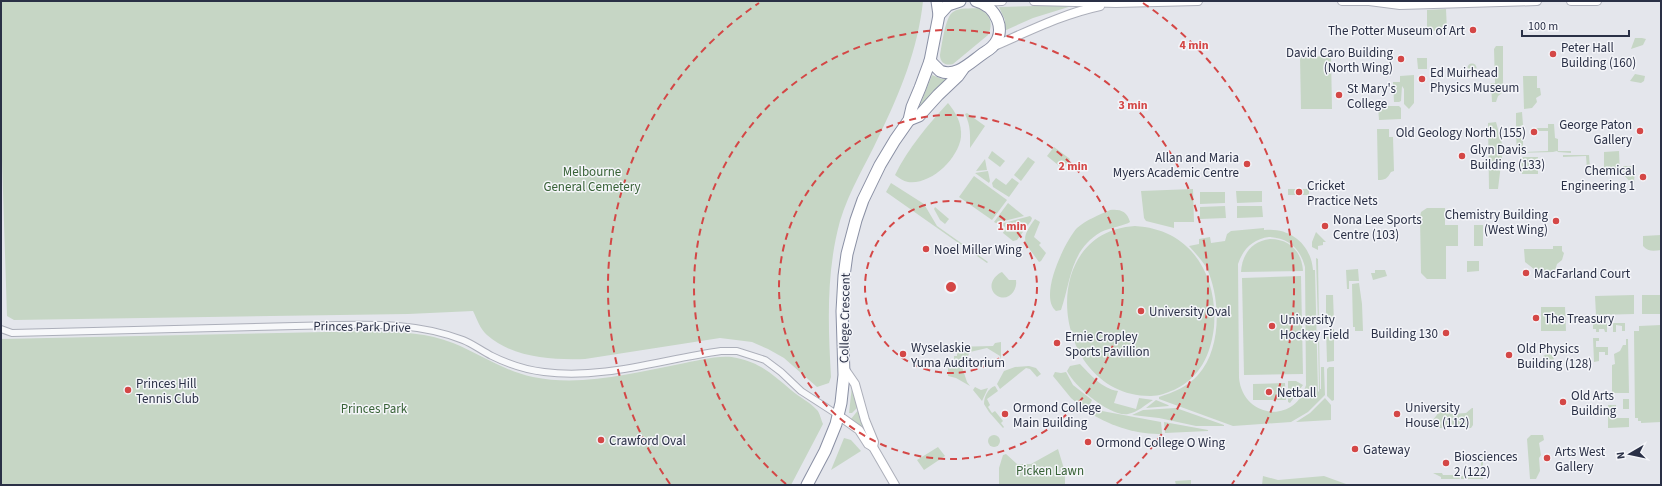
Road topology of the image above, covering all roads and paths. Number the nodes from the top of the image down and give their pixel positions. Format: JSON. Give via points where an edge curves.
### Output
{"nodes":[{"id":1,"x":937,"y":1,"type":"edge"},
{"id":2,"x":960,"y":1,"type":"edge"},
{"id":3,"x":1002,"y":1,"type":"edge"},
{"id":4,"x":1034,"y":1,"type":"edge"},
{"id":5,"x":1198,"y":1,"type":"edge"},
{"id":6,"x":1342,"y":1,"type":"edge"},
{"id":7,"x":1537,"y":1,"type":"edge"},
{"id":8,"x":1571,"y":1,"type":"edge"},
{"id":9,"x":1597,"y":1,"type":"edge"},
{"id":10,"x":979,"y":2,"type":"edge"},
{"id":11,"x":1116,"y":2,"type":"junction"},
{"id":12,"x":1377,"y":2,"type":"edge"},
{"id":13,"x":939,"y":15,"type":"junction"},
{"id":14,"x":992,"y":47,"type":"junction"},
{"id":15,"x":930,"y":60,"type":"junction"},
{"id":16,"x":963,"y":69,"type":"junction"},
{"id":17,"x":909,"y":120,"type":"junction"},
{"id":18,"x":1,"y":329,"type":"edge"},
{"id":19,"x":844,"y":368,"type":"junction"},
{"id":20,"x":838,"y":415,"type":"junction"},
{"id":21,"x":873,"y":447,"type":"junction"},
{"id":22,"x":807,"y":485,"type":"edge"},
{"id":23,"x":895,"y":485,"type":"edge"}],
"edges":[{"from":1,"to":13,"type":"highway","name":"College Crescent"},
{"from":2,"to":13,"type":"highway","via":[[948,5]]},
{"from":3,"to":10,"type":"main road"},
{"from":4,"to":11,"type":"main road"},
{"from":5,"to":11,"type":"main road"},
{"from":6,"to":12,"type":"main road"},
{"from":7,"to":12,"type":"main road","via":[[1400,5]]},
{"from":8,"to":9,"type":"main road"},
{"from":10,"to":14,"type":"highway","via":[[992,10],[998,20],[998,34]]},
{"from":11,"to":14,"type":"main road","via":[[1041,25]]},
{"from":13,"to":15,"type":"highway","name":"College Crescent"},
{"from":14,"to":16,"type":"highway","name":"College Crescent"},
{"from":15,"to":16,"type":"highway","via":[[942,72]]},
{"from":15,"to":17,"type":"highway","name":"College Crescent"},
{"from":16,"to":17,"type":"highway","name":"College Crescent","via":[[919,116]]},
{"from":17,"to":19,"type":"highway","name":"College Crescent","via":[[871,182],[851,237],[843,285]]},
{"from":18,"to":20,"type":"street","name":"Princes Park Drive","via":[[12,333],[337,324],[416,327],[464,341],[494,357],[529,370],[566,373],[616,370],[703,353],[737,351],[771,364],[797,388]]},
{"from":19,"to":20,"type":"highway","name":"College Crescent"},
{"from":19,"to":21,"type":"main road","via":[[855,384],[874,442]]},
{"from":20,"to":21,"type":"main road","via":[[859,430]]},
{"from":20,"to":22,"type":"highway","name":"College Crescent","via":[[825,452]]},
{"from":21,"to":23,"type":"main road"}]}
